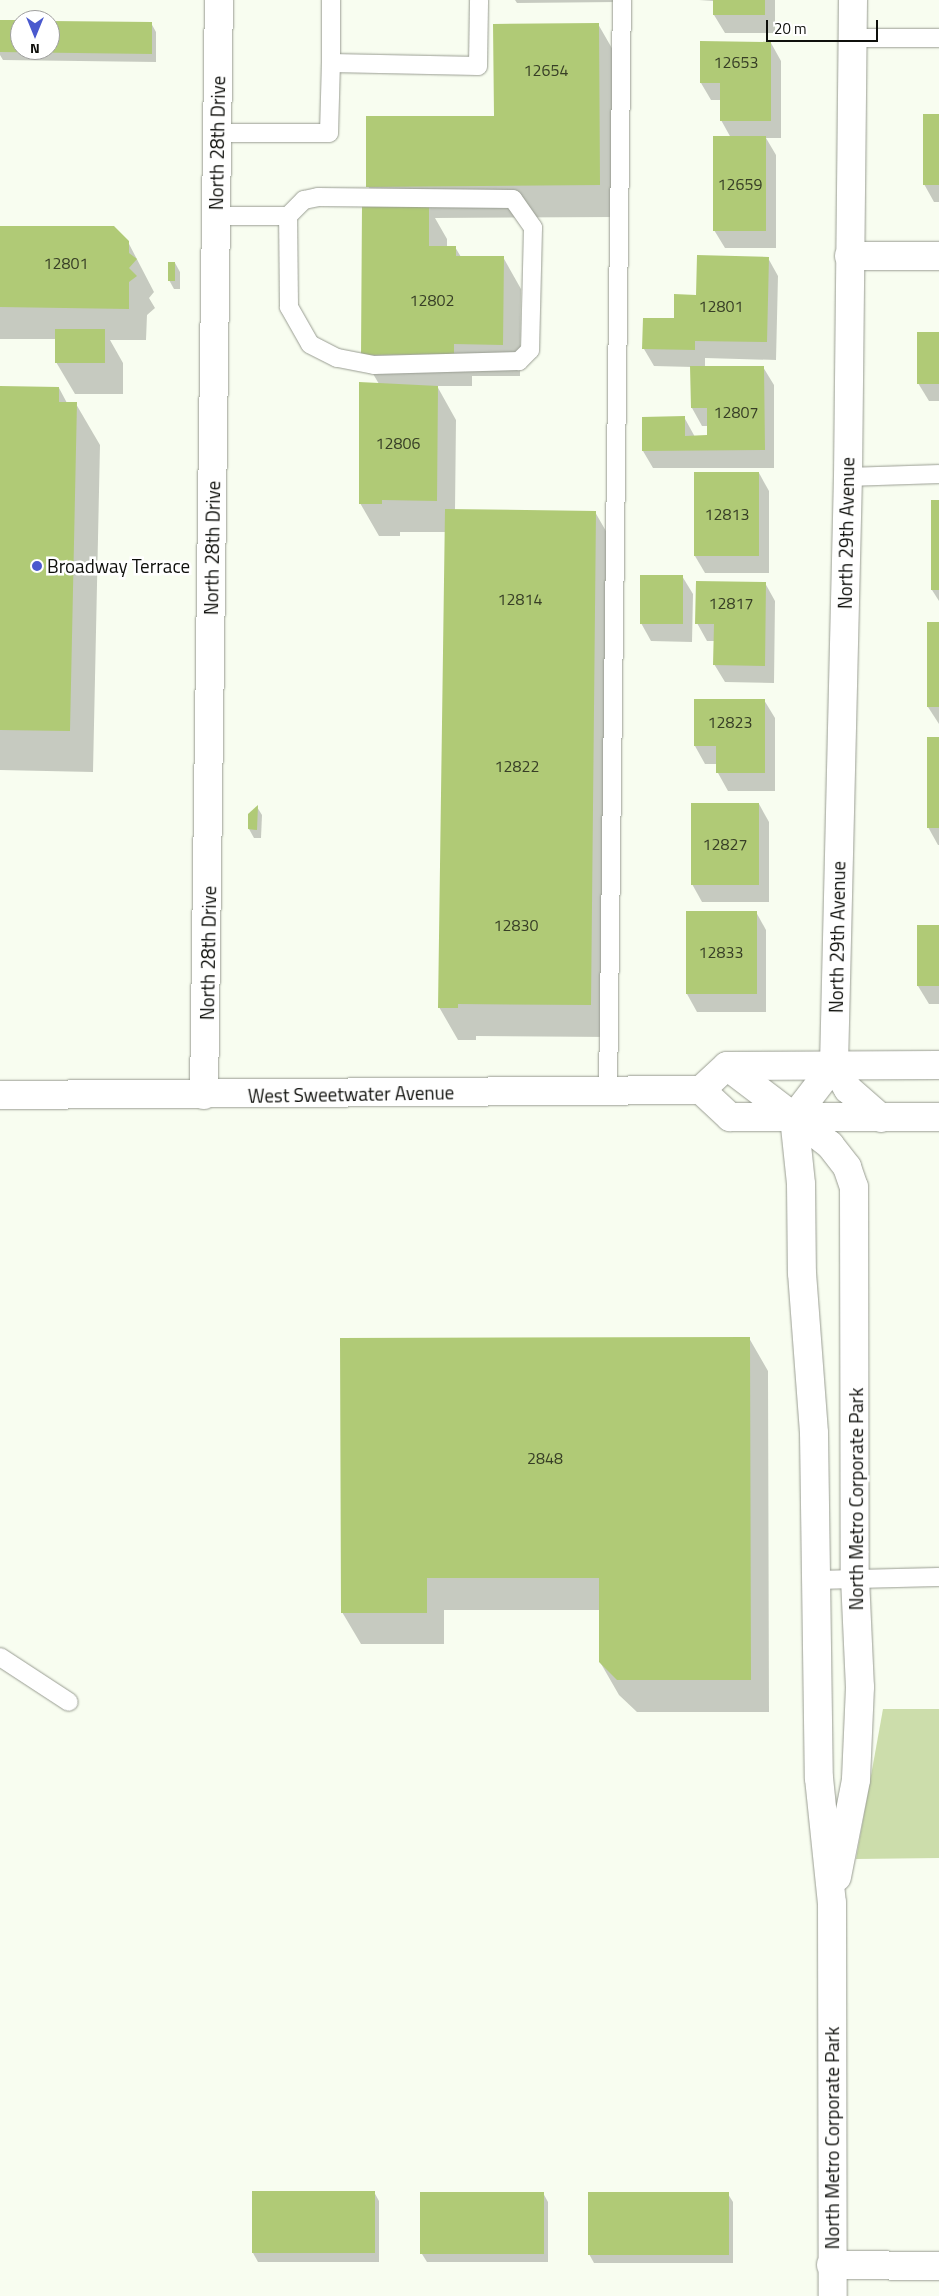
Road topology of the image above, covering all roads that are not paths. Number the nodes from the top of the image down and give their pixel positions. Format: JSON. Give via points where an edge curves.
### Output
{"nodes":[{"id":1,"x":219,"y":0,"type":"edge"},
{"id":2,"x":331,"y":0,"type":"edge"},
{"id":3,"x":479,"y":0,"type":"edge"},
{"id":4,"x":622,"y":0,"type":"edge"},
{"id":5,"x":853,"y":0,"type":"edge"},
{"id":6,"x":852,"y":38,"type":"junction"},
{"id":7,"x":939,"y":38,"type":"edge"},
{"id":8,"x":331,"y":63,"type":"junction"},
{"id":9,"x":217,"y":133,"type":"junction"},
{"id":10,"x":216,"y":216,"type":"junction"},
{"id":11,"x":288,"y":216,"type":"junction"},
{"id":12,"x":849,"y":256,"type":"junction"},
{"id":13,"x":939,"y":256,"type":"edge"},
{"id":14,"x":939,"y":474,"type":"edge"},
{"id":15,"x":848,"y":477,"type":"junction"},
{"id":16,"x":834,"y":1065,"type":"junction"},
{"id":17,"x":939,"y":1065,"type":"edge"},
{"id":18,"x":727,"y":1066,"type":"junction"},
{"id":19,"x":701,"y":1090,"type":"junction"},
{"id":20,"x":608,"y":1092,"type":"junction"},
{"id":21,"x":0,"y":1095,"type":"edge"},
{"id":22,"x":204,"y":1095,"type":"junction"},
{"id":23,"x":939,"y":1098,"type":"edge"},
{"id":24,"x":860,"y":1101,"type":"junction"},
{"id":25,"x":794,"y":1117,"type":"junction"},
{"id":26,"x":939,"y":1117,"type":"edge"},
{"id":27,"x":881,"y":1118,"type":"junction"},
{"id":28,"x":939,"y":1577,"type":"edge"},
{"id":29,"x":855,"y":1578,"type":"junction"},
{"id":30,"x":815,"y":1580,"type":"junction"},
{"id":31,"x":0,"y":1657,"type":"edge"},
{"id":32,"x":69,"y":1702,"type":"dead end"},
{"id":33,"x":832,"y":1903,"type":"junction"},
{"id":34,"x":831,"y":2265,"type":"junction"},
{"id":35,"x":939,"y":2266,"type":"edge"},
{"id":36,"x":833,"y":2296,"type":"edge"}],
"edges":[{"from":1,"to":9,"type":"street","name":"North 28th Drive"},
{"from":2,"to":8,"type":"lane"},
{"from":3,"to":8,"type":"lane","via":[[478,66]]},
{"from":4,"to":20,"type":"lane"},
{"from":5,"to":6,"type":"street","name":"North 29th Avenue"},
{"from":6,"to":7,"type":"lane"},
{"from":6,"to":12,"type":"street","name":"North 29th Avenue"},
{"from":8,"to":9,"type":"lane","via":[[329,133]]},
{"from":9,"to":10,"type":"street","name":"North 28th Drive"},
{"from":10,"to":11,"type":"lane"},
{"from":10,"to":22,"type":"street","name":"North 28th Drive"},
{"from":11,"to":11,"type":"lane","via":[[304,200],[318,197],[513,199],[533,228],[530,350],[519,361],[374,365],[337,358],[310,344],[289,307]]},
{"from":12,"to":13,"type":"street"},
{"from":12,"to":15,"type":"street","name":"North 29th Avenue"},
{"from":14,"to":15,"type":"lane"},
{"from":15,"to":16,"type":"street","name":"North 29th Avenue"},
{"from":16,"to":17,"type":"street"},
{"from":16,"to":18,"type":"street"},
{"from":16,"to":24,"type":"street"},
{"from":16,"to":25,"type":"street"},
{"from":18,"to":19,"type":"street"},
{"from":18,"to":25,"type":"street","name":"North Metro Corporate Park"},
{"from":19,"to":20,"type":"street","name":"West Sweetwater Avenue"},
{"from":19,"to":25,"type":"street","via":[[730,1116]]},
{"from":20,"to":22,"type":"street","name":"West Sweetwater Avenue"},
{"from":21,"to":22,"type":"street","name":"West Sweetwater Avenue"},
{"from":23,"to":24,"type":"street"},
{"from":24,"to":25,"type":"street"},
{"from":24,"to":27,"type":"street"},
{"from":25,"to":27,"type":"street"},
{"from":25,"to":29,"type":"street","name":"North Metro Corporate Park","via":[[830,1144],[847,1167],[854,1187]]},
{"from":25,"to":30,"type":"street","name":"North Metro Corporate Park","via":[[801,1184],[802,1272],[814,1433]]},
{"from":26,"to":27,"type":"street"},
{"from":28,"to":29,"type":"lane"},
{"from":29,"to":30,"type":"lane"},
{"from":29,"to":33,"type":"street","name":"North Metro Corporate Park","via":[[860,1687],[856,1780]]},
{"from":30,"to":33,"type":"street","name":"North Metro Corporate Park","via":[[819,1778]]},
{"from":31,"to":32,"type":"lane"},
{"from":33,"to":34,"type":"street","name":"North Metro Corporate Park"},
{"from":34,"to":35,"type":"street","name":"North Metro Corporate Park"},
{"from":34,"to":36,"type":"street"}]}
